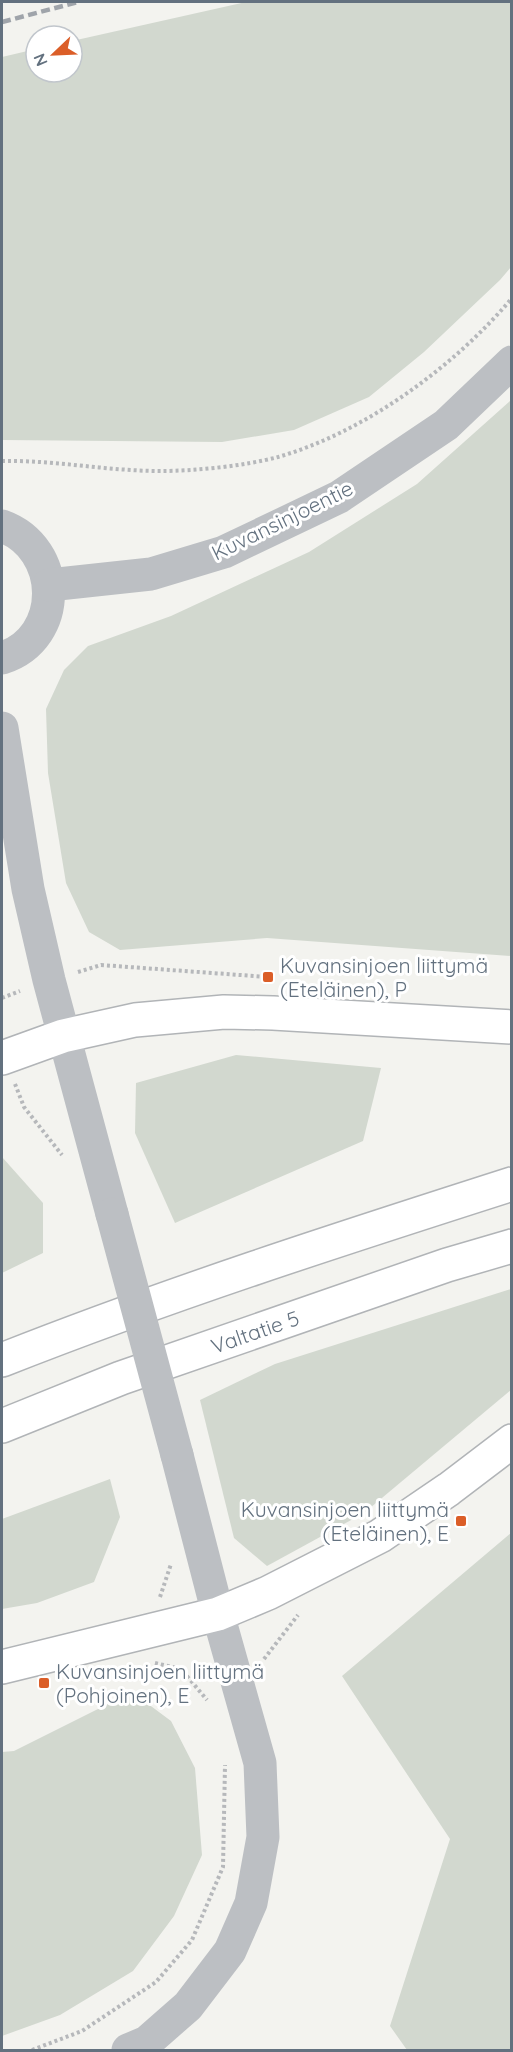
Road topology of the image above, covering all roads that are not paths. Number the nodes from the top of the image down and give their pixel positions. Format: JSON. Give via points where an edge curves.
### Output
{"nodes":[{"id":1,"x":512,"y":362,"type":"edge"},
{"id":2,"x":2,"y":526,"type":"edge"},
{"id":3,"x":49,"y":585,"type":"junction"},
{"id":4,"x":2,"y":658,"type":"edge"},
{"id":5,"x":2,"y":728,"type":"edge"},
{"id":6,"x":512,"y":1027,"type":"edge"},
{"id":7,"x":63,"y":1036,"type":"junction"},
{"id":8,"x":3,"y":1057,"type":"edge"},
{"id":9,"x":512,"y":1184,"type":"edge"},
{"id":10,"x":512,"y":1246,"type":"edge"},
{"id":11,"x":2,"y":1360,"type":"edge"},
{"id":12,"x":2,"y":1426,"type":"edge"},
{"id":13,"x":512,"y":1441,"type":"edge"},
{"id":14,"x":218,"y":1614,"type":"junction"},
{"id":15,"x":2,"y":1667,"type":"edge"},
{"id":16,"x":128,"y":2050,"type":"edge"}],
"edges":[{"from":1,"to":3,"type":"street","name":"Kuvansinjoentie","via":[[446,425],[308,512],[224,552],[151,574]]},
{"from":2,"to":3,"type":"street","via":[[30,544],[43,563]]},
{"from":3,"to":4,"type":"street","via":[[48,606],[41,626],[28,643]]},
{"from":5,"to":7,"type":"street","via":[[28,889]]},
{"from":6,"to":7,"type":"highway","via":[[225,1012],[135,1020]]},
{"from":7,"to":8,"type":"highway"},
{"from":7,"to":14,"type":"street","bridge":true},
{"from":9,"to":11,"type":"highway","via":[[101,1321]]},
{"from":10,"to":12,"type":"highway","name":"Valtatie 5","via":[[121,1378]]},
{"from":13,"to":14,"type":"highway","via":[[380,1536]]},
{"from":14,"to":15,"type":"highway"},
{"from":14,"to":16,"type":"street","via":[[260,1763],[263,1837],[251,1903],[230,1951],[188,2006],[147,2042]]}]}
